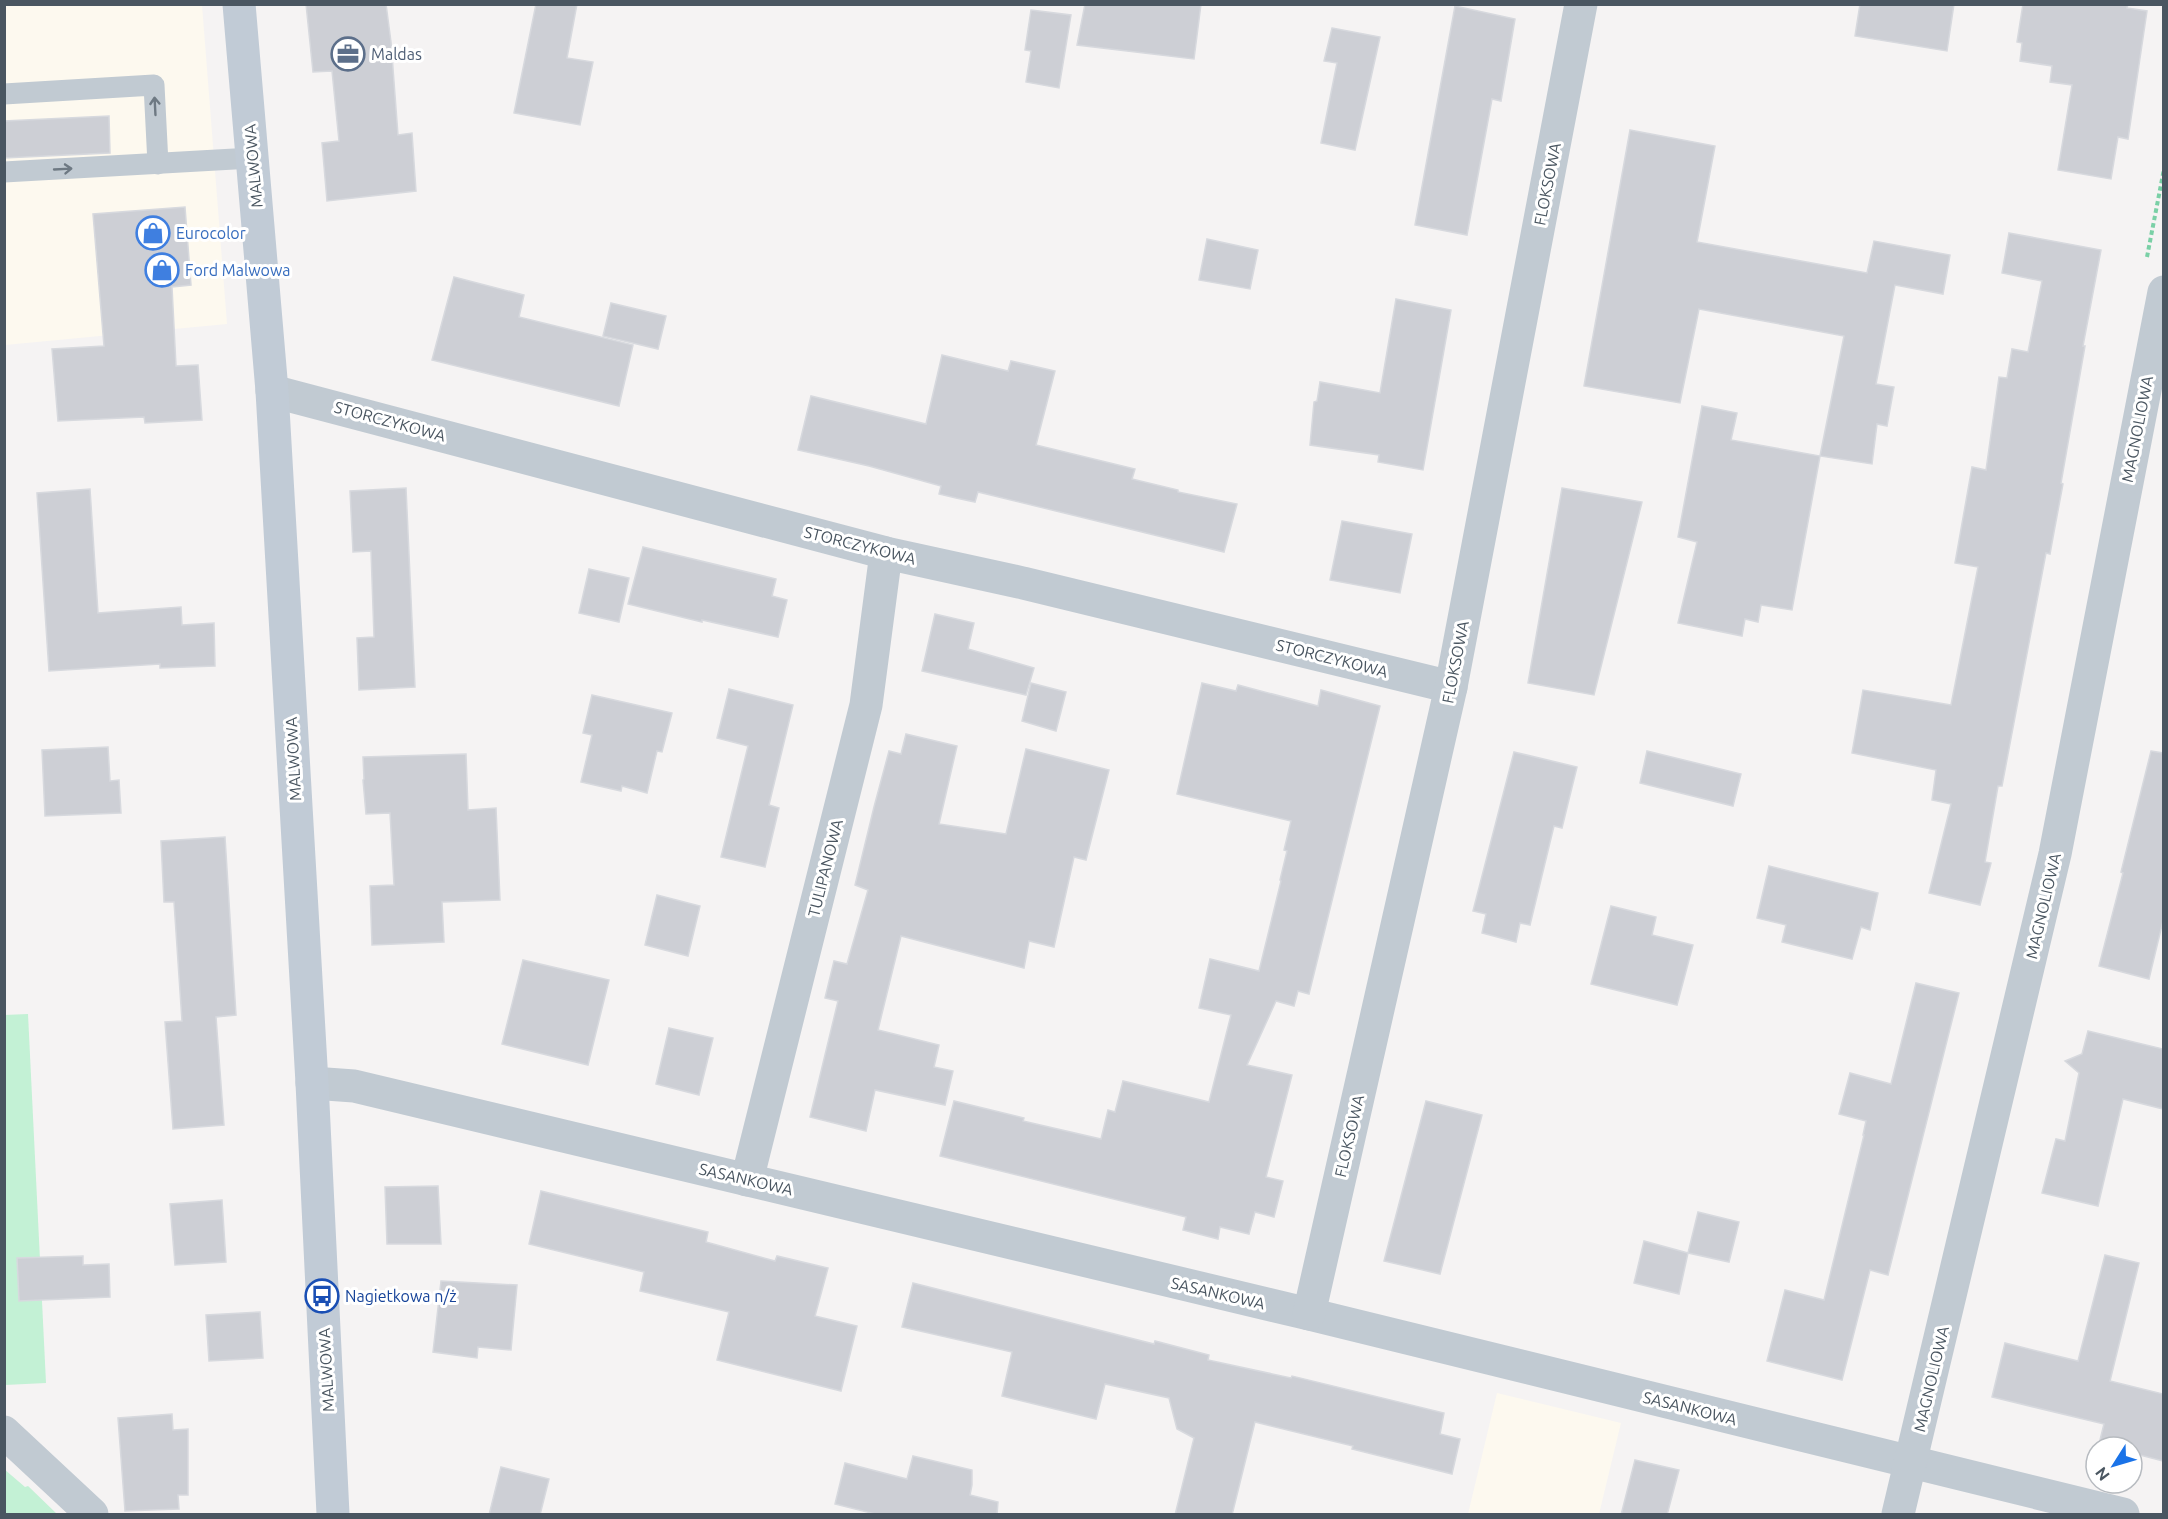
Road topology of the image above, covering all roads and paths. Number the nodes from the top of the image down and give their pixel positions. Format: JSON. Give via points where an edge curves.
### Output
{"nodes":[{"id":1,"x":239,"y":4,"type":"edge"},
{"id":2,"x":1581,"y":4,"type":"edge"},
{"id":3,"x":4,"y":94,"type":"edge"},
{"id":4,"x":252,"y":158,"type":"junction"},
{"id":5,"x":158,"y":164,"type":"junction"},
{"id":6,"x":2163,"y":169,"type":"edge"},
{"id":7,"x":4,"y":172,"type":"edge"},
{"id":8,"x":2146,"y":262,"type":"dead end"},
{"id":9,"x":2163,"y":292,"type":"edge"},
{"id":10,"x":272,"y":391,"type":"junction"},
{"id":11,"x":886,"y":553,"type":"junction"},
{"id":12,"x":1451,"y":687,"type":"junction"},
{"id":13,"x":312,"y":1083,"type":"junction"},
{"id":14,"x":747,"y":1180,"type":"junction"},
{"id":15,"x":1309,"y":1314,"type":"junction"},
{"id":16,"x":4,"y":1432,"type":"edge"},
{"id":17,"x":1912,"y":1463,"type":"junction"},
{"id":18,"x":92,"y":1515,"type":"edge"},
{"id":19,"x":333,"y":1515,"type":"edge"},
{"id":20,"x":1898,"y":1515,"type":"edge"},
{"id":21,"x":2123,"y":1515,"type":"edge"}],
"edges":[{"from":1,"to":4,"type":"street","name":"MALWOWA"},
{"from":2,"to":12,"type":"street","name":"FLOKSOWA"},
{"from":5,"to":3,"type":"lane","one_way":true,"via":[[154,85]]},
{"from":4,"to":5,"type":"lane"},
{"from":4,"to":10,"type":"street","name":"MALWOWA"},
{"from":7,"to":5,"type":"lane","one_way":true},
{"from":6,"to":8,"type":"path"},
{"from":9,"to":17,"type":"street","name":"MAGNOLIOWA","via":[[2055,854]]},
{"from":10,"to":11,"type":"street","name":"STORCZYKOWA"},
{"from":10,"to":13,"type":"street","name":"MALWOWA"},
{"from":11,"to":12,"type":"street","name":"STORCZYKOWA"},
{"from":11,"to":14,"type":"street","name":"TULIPANOWA","via":[[866,705]]},
{"from":12,"to":15,"type":"street","name":"FLOKSOWA"},
{"from":13,"to":14,"type":"street","name":"SASANKOWA","via":[[354,1086]]},
{"from":13,"to":19,"type":"street","name":"MALWOWA"},
{"from":14,"to":15,"type":"street","name":"SASANKOWA"},
{"from":15,"to":17,"type":"street","name":"SASANKOWA"},
{"from":16,"to":18,"type":"street"},
{"from":17,"to":20,"type":"street","name":"MAGNOLIOWA"},
{"from":17,"to":21,"type":"street","name":"SASANKOWA"}]}
